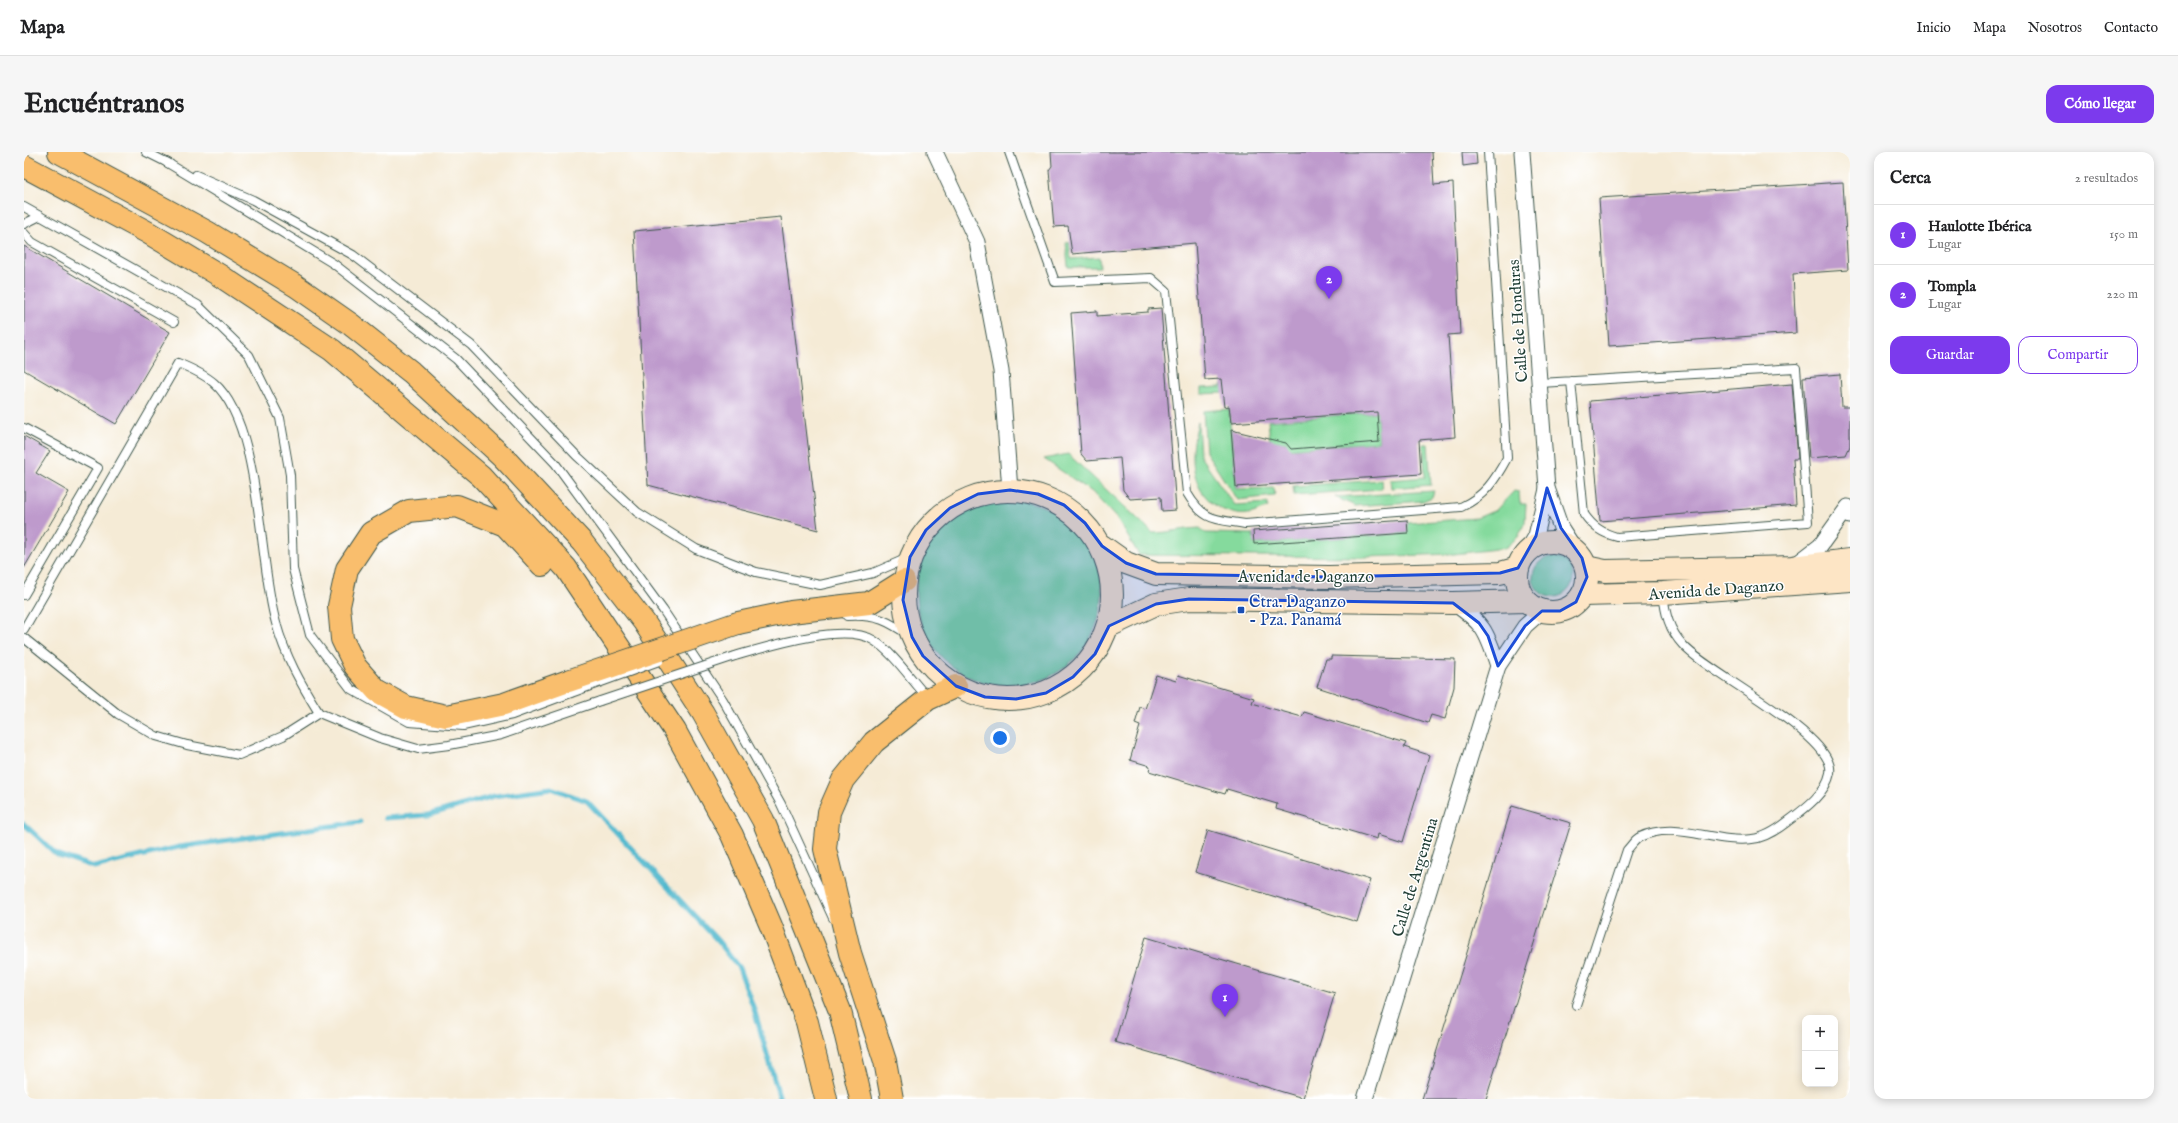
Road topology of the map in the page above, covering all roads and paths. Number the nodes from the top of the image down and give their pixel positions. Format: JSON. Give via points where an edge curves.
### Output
{"nodes":[{"id":1,"x":59,"y":152,"type":"edge"},
{"id":2,"x":146,"y":152,"type":"edge"},
{"id":3,"x":935,"y":152,"type":"edge"},
{"id":4,"x":1009,"y":152,"type":"edge"},
{"id":5,"x":1488,"y":152,"type":"edge"},
{"id":6,"x":1522,"y":152,"type":"edge"},
{"id":7,"x":166,"y":162,"type":"junction"},
{"id":8,"x":24,"y":166,"type":"edge"},
{"id":9,"x":24,"y":182,"type":"edge"},
{"id":10,"x":24,"y":207,"type":"edge"},
{"id":11,"x":40,"y":216,"type":"junction"},
{"id":12,"x":24,"y":224,"type":"edge"},
{"id":13,"x":147,"y":232,"type":"junction"},
{"id":14,"x":24,"y":233,"type":"edge"},
{"id":15,"x":174,"y":322,"type":"dead end"},
{"id":16,"x":1571,"y":381,"type":"junction"},
{"id":17,"x":1540,"y":383,"type":"junction"},
{"id":18,"x":24,"y":428,"type":"edge"},
{"id":19,"x":1547,"y":488,"type":"junction"},
{"id":20,"x":1010,"y":490,"type":"junction"},
{"id":21,"x":1849,"y":508,"type":"edge"},
{"id":22,"x":1102,"y":546,"type":"junction"},
{"id":23,"x":910,"y":557,"type":"junction"},
{"id":24,"x":1581,"y":559,"type":"junction"},
{"id":25,"x":1522,"y":560,"type":"junction"},
{"id":26,"x":1850,"y":560,"type":"edge"},
{"id":27,"x":1792,"y":567,"type":"junction"},
{"id":28,"x":1850,"y":580,"type":"edge"},
{"id":29,"x":904,"y":581,"type":"junction"},
{"id":30,"x":1664,"y":593,"type":"junction"},
{"id":31,"x":24,"y":595,"type":"edge"},
{"id":32,"x":1582,"y":595,"type":"junction"},
{"id":33,"x":1453,"y":603,"type":"junction"},
{"id":34,"x":1534,"y":606,"type":"junction"},
{"id":35,"x":835,"y":618,"type":"dead end"},
{"id":36,"x":1108,"y":626,"type":"junction"},
{"id":37,"x":24,"y":629,"type":"edge"},
{"id":38,"x":24,"y":638,"type":"edge"},
{"id":39,"x":912,"y":638,"type":"junction"},
{"id":40,"x":611,"y":639,"type":"junction"},
{"id":41,"x":696,"y":648,"type":"dead end"},
{"id":42,"x":1498,"y":666,"type":"junction"},
{"id":43,"x":956,"y":686,"type":"junction"},
{"id":44,"x":569,"y":687,"type":"junction"},
{"id":45,"x":928,"y":699,"type":"junction"},
{"id":46,"x":319,"y":713,"type":"junction"},
{"id":47,"x":850,"y":953,"type":"junction"},
{"id":48,"x":1576,"y":1005,"type":"dead end"},
{"id":49,"x":826,"y":1099,"type":"edge"},
{"id":50,"x":861,"y":1099,"type":"edge"},
{"id":51,"x":892,"y":1099,"type":"edge"},
{"id":52,"x":1365,"y":1099,"type":"edge"}],
"edges":[{"from":1,"to":50,"type":"highway","via":[[207,232],[296,286],[349,323],[410,372],[503,457],[582,542],[644,622],[703,712],[762,820],[840,1011]]},
{"from":2,"to":7,"type":"lane"},
{"from":3,"to":20,"type":"street","via":[[977,242],[1000,371]]},
{"from":4,"to":5,"type":"lane","via":[[1055,282],[1151,278],[1166,290],[1187,493],[1195,506],[1210,518],[1245,524],[1461,507],[1477,499],[1497,477],[1507,458]]},
{"from":6,"to":17,"type":"street","name":"Calle de Honduras"},
{"from":7,"to":23,"type":"lane","via":[[253,200],[353,255],[471,345],[576,455],[638,512],[696,549],[756,572],[820,585],[873,573]]},
{"from":7,"to":47,"type":"lane","via":[[334,264],[456,359],[555,463],[663,610],[723,700],[781,804],[820,893]]},
{"from":8,"to":13,"type":"highway"},
{"from":9,"to":13,"type":"highway","via":[[71,205]]},
{"from":10,"to":11,"type":"lane"},
{"from":11,"to":12,"type":"lane"},
{"from":11,"to":44,"type":"lane","via":[[198,305],[249,355],[280,418],[290,475],[293,569],[310,635],[351,689],[409,722],[463,726],[512,715]]},
{"from":13,"to":40,"type":"highway","via":[[219,275],[332,350],[481,476],[566,568]]},
{"from":14,"to":15,"type":"lane","via":[[32,242]]},
{"from":16,"to":16,"type":"lane","via":[[1796,368],[1808,522],[1618,537],[1602,533],[1584,514]]},
{"from":16,"to":17,"type":"lane"},
{"from":17,"to":19,"type":"street","name":"Calle de Honduras"},
{"from":18,"to":31,"type":"lane","via":[[98,468]]},
{"from":19,"to":24,"type":"street","name":"Calle de Honduras","via":[[1562,528]]},
{"from":19,"to":25,"type":"street","name":"Calle de Honduras","via":[[1536,536]]},
{"from":20,"to":22,"type":"main road","via":[[1038,494],[1064,505],[1085,523]]},
{"from":20,"to":23,"type":"main road","via":[[978,494],[950,508],[926,530]]},
{"from":21,"to":27,"type":"street","via":[[1820,546]]},
{"from":22,"to":25,"type":"main road","name":"Avenida de Daganzo","via":[[1126,563],[1156,574],[1329,577],[1500,573]]},
{"from":22,"to":36,"type":"main road","via":[[1111,572],[1113,599]]},
{"from":23,"to":29,"type":"main road"},
{"from":24,"to":25,"type":"main road","via":[[1558,542],[1549,542],[1536,545]]},
{"from":24,"to":27,"type":"main road","name":"Avenida de Daganzo","via":[[1605,571]]},
{"from":24,"to":32,"type":"main road","via":[[1587,577]]},
{"from":25,"to":34,"type":"main road","via":[[1517,585]]},
{"from":26,"to":27,"type":"main road","name":"Avenida de Daganzo"},
{"from":28,"to":30,"type":"main road","name":"Avenida de Daganzo"},
{"from":29,"to":39,"type":"main road","via":[[903,600]]},
{"from":29,"to":44,"type":"highway","bridge":true,"via":[[869,603],[791,612],[738,623]]},
{"from":30,"to":32,"type":"main road","name":"Avenida de Daganzo"},
{"from":30,"to":48,"type":"lane","via":[[1665,613],[1683,646],[1700,661],[1769,705],[1814,740],[1828,758],[1830,772],[1822,790],[1808,806],[1779,828],[1754,839],[1727,840],[1665,830],[1639,837],[1627,850]]},
{"from":32,"to":34,"type":"main road","via":[[1569,608],[1560,611]]},
{"from":33,"to":34,"type":"main road","name":"Avenida de Daganzo"},
{"from":33,"to":36,"type":"main road","name":"Avenida de Daganzo","via":[[1189,599],[1156,604]]},
{"from":33,"to":42,"type":"street","via":[[1479,623],[1488,636]]},
{"from":34,"to":42,"type":"street","name":"Calle de Argentina","via":[[1525,626]]},
{"from":35,"to":39,"type":"lane","via":[[865,615],[888,621]]},
{"from":36,"to":43,"type":"main road","via":[[1095,654],[1073,677],[1046,692],[1016,699],[992,698]]},
{"from":37,"to":46,"type":"lane","via":[[178,363],[215,383],[226,397],[244,433],[276,623],[293,672]]},
{"from":38,"to":46,"type":"lane","via":[[118,714],[156,736],[187,745],[239,755],[283,736]]},
{"from":39,"to":43,"type":"main road","via":[[938,673]]},
{"from":40,"to":44,"type":"highway","via":[[505,525],[457,506],[409,510],[371,533],[347,569],[339,606],[342,639],[355,666],[377,691],[406,707],[446,716]]},
{"from":40,"to":49,"type":"highway","via":[[675,731],[732,835],[772,926],[807,1022]]},
{"from":41,"to":44,"type":"lane","bridge":true},
{"from":42,"to":52,"type":"street","name":"Calle de Argentina"},
{"from":43,"to":45,"type":"highway"},
{"from":45,"to":46,"type":"lane","bridge":true,"via":[[888,653],[872,640],[858,636],[817,636],[786,641],[735,656],[501,735],[449,745],[418,749],[380,738]]},
{"from":45,"to":47,"type":"highway","via":[[874,742],[843,780],[829,812],[825,849]]},
{"from":47,"to":51,"type":"highway","via":[[884,1061]]}]}
